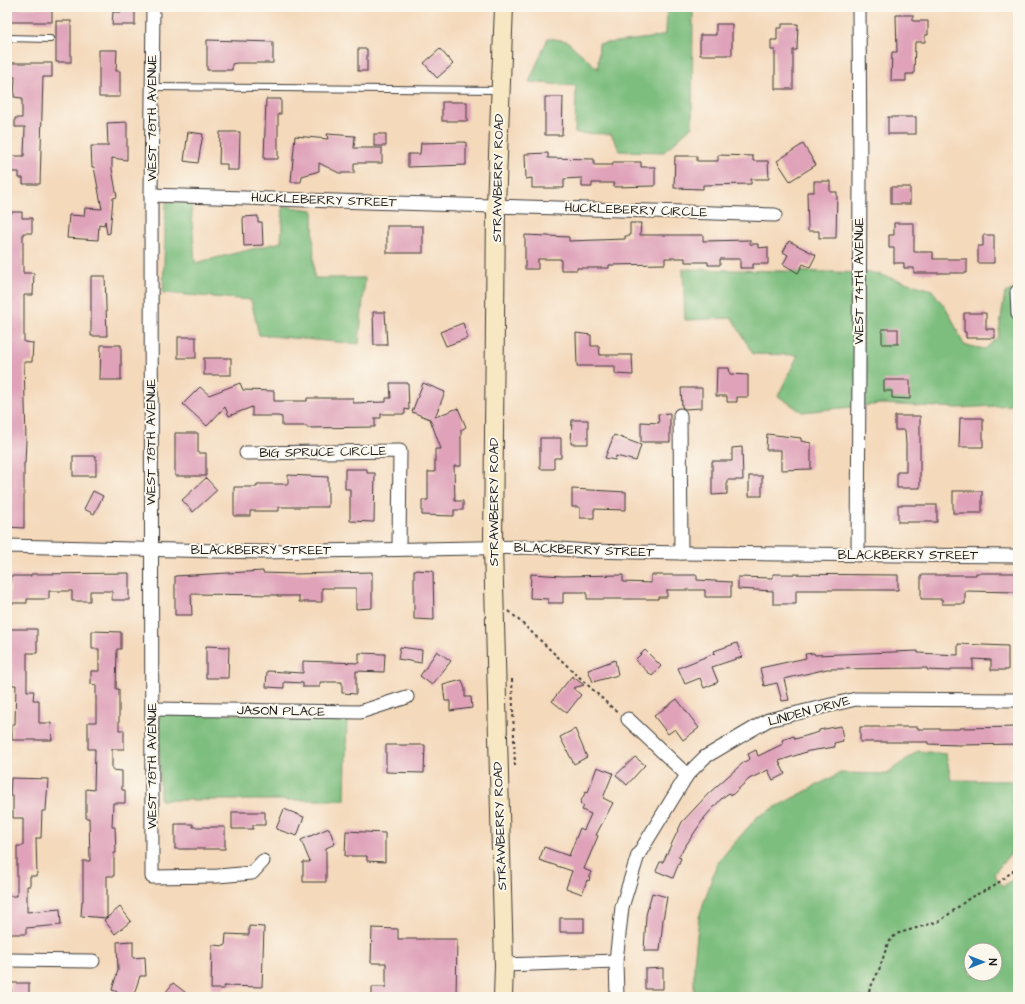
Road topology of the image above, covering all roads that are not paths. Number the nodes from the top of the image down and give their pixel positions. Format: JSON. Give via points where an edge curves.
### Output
{"nodes":[{"id":1,"x":153,"y":7,"type":"edge"},
{"id":2,"x":504,"y":7,"type":"edge"},
{"id":3,"x":859,"y":7,"type":"edge"},
{"id":4,"x":7,"y":38,"type":"edge"},
{"id":5,"x":50,"y":39,"type":"dead end"},
{"id":6,"x":152,"y":87,"type":"junction"},
{"id":7,"x":500,"y":90,"type":"junction"},
{"id":8,"x":151,"y":195,"type":"junction"},
{"id":9,"x":496,"y":206,"type":"junction"},
{"id":10,"x":775,"y":215,"type":"dead end"},
{"id":11,"x":1017,"y":292,"type":"edge"},
{"id":12,"x":1018,"y":314,"type":"edge"},
{"id":13,"x":680,"y":415,"type":"dead end"},
{"id":14,"x":246,"y":453,"type":"dead end"},
{"id":15,"x":7,"y":546,"type":"edge"},
{"id":16,"x":493,"y":547,"type":"junction"},
{"id":17,"x":399,"y":548,"type":"junction"},
{"id":18,"x":151,"y":549,"type":"junction"},
{"id":19,"x":681,"y":553,"type":"junction"},
{"id":20,"x":858,"y":555,"type":"junction"},
{"id":21,"x":1018,"y":556,"type":"edge"},
{"id":22,"x":407,"y":697,"type":"dead end"},
{"id":23,"x":1018,"y":700,"type":"edge"},
{"id":24,"x":152,"y":709,"type":"junction"},
{"id":25,"x":628,"y":719,"type":"road end"},
{"id":26,"x":687,"y":775,"type":"junction"},
{"id":27,"x":262,"y":861,"type":"dead end"},
{"id":28,"x":7,"y":960,"type":"edge"},
{"id":29,"x":93,"y":961,"type":"dead end"},
{"id":30,"x":616,"y":961,"type":"junction"},
{"id":31,"x":504,"y":966,"type":"junction"},
{"id":32,"x":503,"y":997,"type":"edge"},
{"id":33,"x":618,"y":997,"type":"edge"}],
"edges":[{"from":1,"to":6,"type":"street","name":"WEST 78TH AVENUE"},
{"from":2,"to":7,"type":"street","name":"STRAWBERRY ROAD"},
{"from":3,"to":20,"type":"street","name":"WEST 74TH AVENUE"},
{"from":4,"to":5,"type":"lane"},
{"from":6,"to":7,"type":"lane"},
{"from":6,"to":8,"type":"street","name":"WEST 78TH AVENUE"},
{"from":7,"to":9,"type":"street","name":"STRAWBERRY ROAD"},
{"from":8,"to":9,"type":"street","name":"HUCKLEBERRY STREET"},
{"from":8,"to":18,"type":"street","name":"WEST 78TH AVENUE"},
{"from":9,"to":10,"type":"street","name":"HUCKLEBERRY CIRCLE"},
{"from":9,"to":16,"type":"street","name":"STRAWBERRY ROAD"},
{"from":11,"to":12,"type":"street"},
{"from":13,"to":19,"type":"street"},
{"from":14,"to":17,"type":"street","name":"BIG SPRUCE CIRCLE","via":[[400,451]]},
{"from":15,"to":18,"type":"street","name":"BLACKBERRY STREET"},
{"from":16,"to":17,"type":"street","name":"BLACKBERRY STREET"},
{"from":16,"to":19,"type":"street","name":"BLACKBERRY STREET"},
{"from":16,"to":31,"type":"street","name":"STRAWBERRY ROAD"},
{"from":17,"to":18,"type":"street","name":"BLACKBERRY STREET","via":[[263,552]]},
{"from":18,"to":24,"type":"street","name":"WEST 78TH AVENUE"},
{"from":19,"to":20,"type":"street","name":"BLACKBERRY STREET"},
{"from":20,"to":21,"type":"street","name":"BLACKBERRY STREET"},
{"from":22,"to":24,"type":"street","name":"JASON PLACE","via":[[360,712]]},
{"from":23,"to":26,"type":"street","name":"LINDEN DRIVE","via":[[856,699],[768,720],[705,756]]},
{"from":24,"to":27,"type":"street","name":"WEST 78TH AVENUE","via":[[152,877],[252,873]]},
{"from":25,"to":26,"type":"street"},
{"from":26,"to":30,"type":"street","name":"LINDEN DRIVE","via":[[638,855],[622,907]]},
{"from":28,"to":29,"type":"street"},
{"from":30,"to":31,"type":"street"},
{"from":30,"to":33,"type":"street","name":"LINDEN DRIVE"},
{"from":31,"to":32,"type":"street","name":"STRAWBERRY ROAD"}]}
